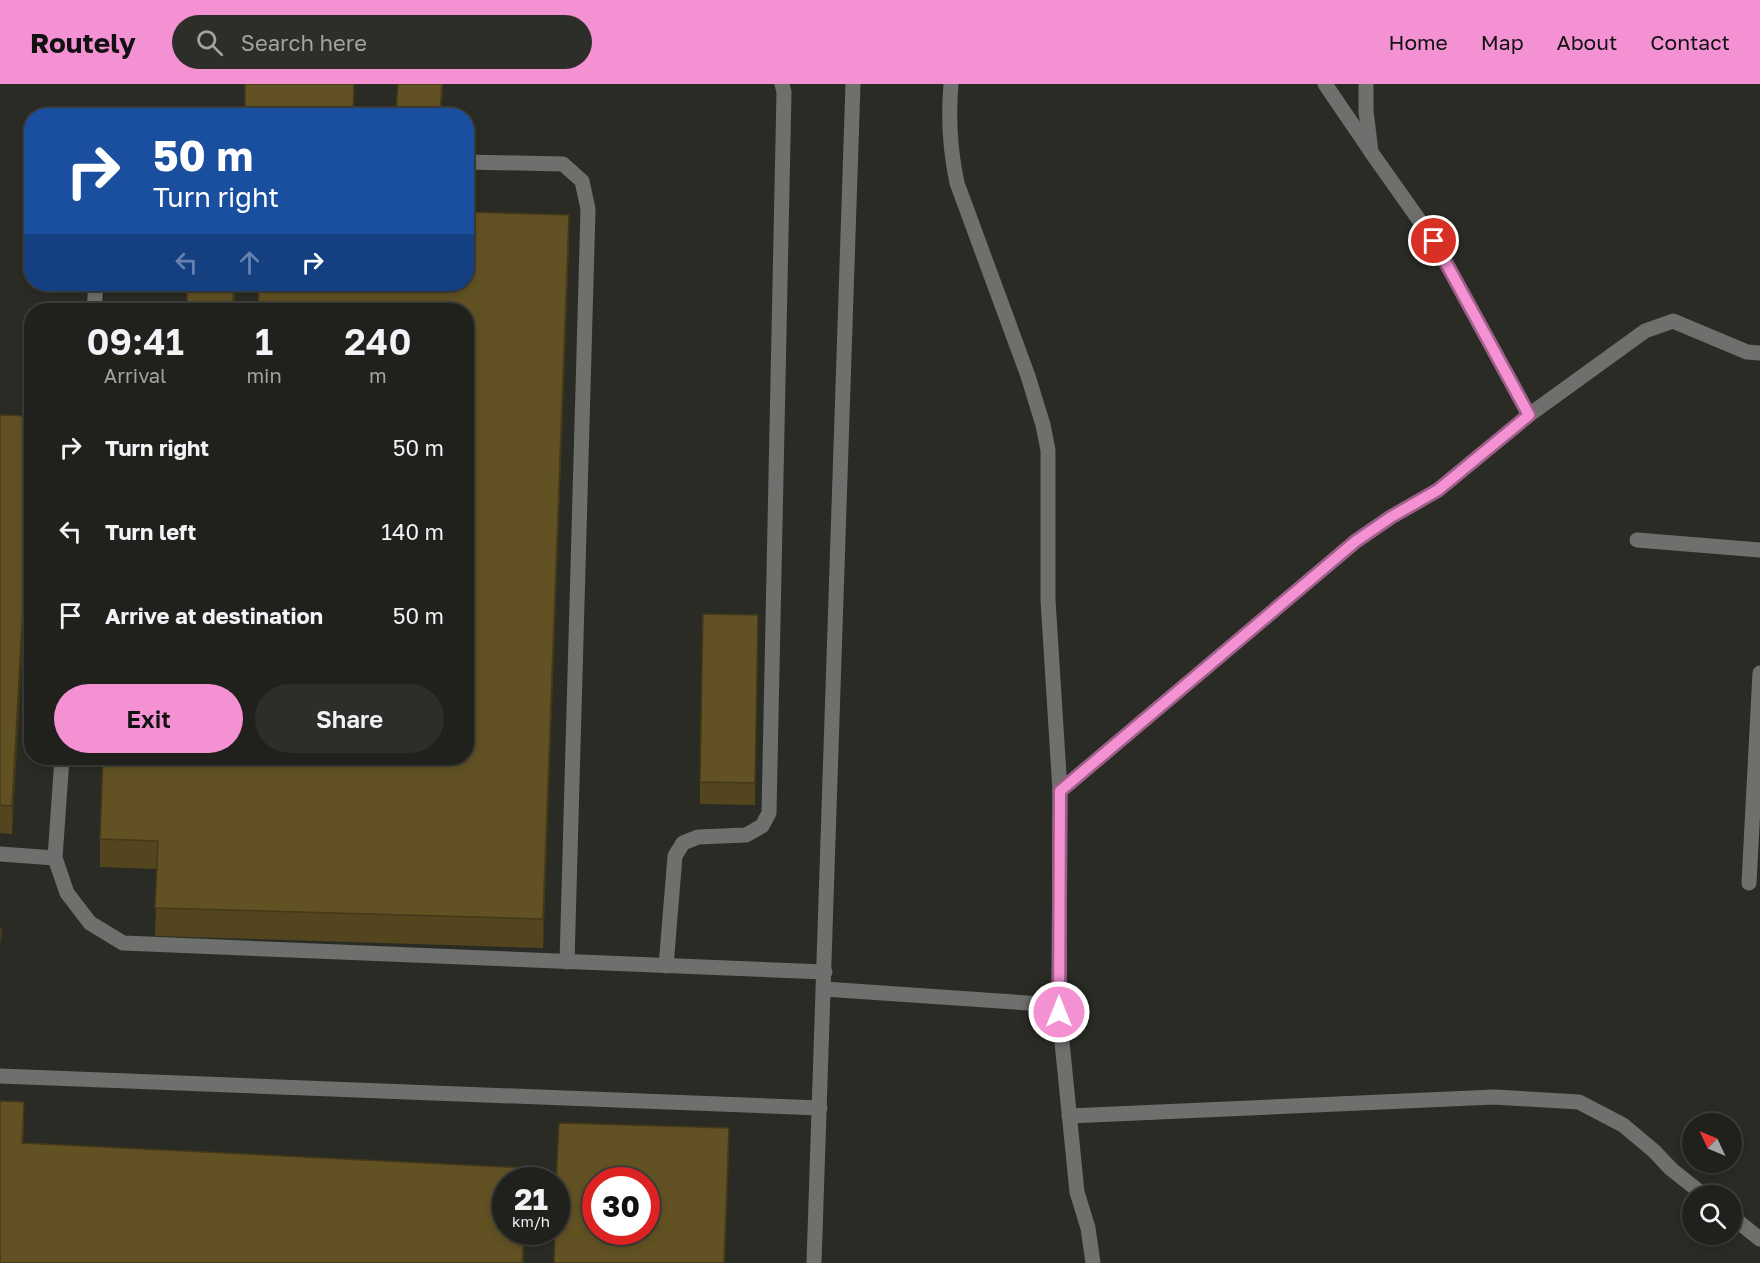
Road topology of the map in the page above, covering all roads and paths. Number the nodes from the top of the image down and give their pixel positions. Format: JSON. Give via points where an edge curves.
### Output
{"nodes":[{"id":1,"x":782,"y":84,"type":"edge"},
{"id":2,"x":853,"y":84,"type":"edge"},
{"id":3,"x":951,"y":84,"type":"edge"},
{"id":4,"x":1324,"y":84,"type":"edge"},
{"id":5,"x":1365,"y":84,"type":"edge"},
{"id":6,"x":1371,"y":152,"type":"junction"},
{"id":7,"x":474,"y":162,"type":"edge"},
{"id":8,"x":1760,"y":353,"type":"edge"},
{"id":9,"x":1529,"y":415,"type":"junction"},
{"id":10,"x":1637,"y":540,"type":"dead end"},
{"id":11,"x":1760,"y":550,"type":"edge"},
{"id":12,"x":1760,"y":673,"type":"edge"},
{"id":13,"x":62,"y":765,"type":"edge"},
{"id":14,"x":1060,"y":791,"type":"junction"},
{"id":15,"x":0,"y":854,"type":"edge"},
{"id":16,"x":55,"y":858,"type":"junction"},
{"id":17,"x":1749,"y":883,"type":"dead end"},
{"id":18,"x":567,"y":962,"type":"junction"},
{"id":19,"x":666,"y":966,"type":"junction"},
{"id":20,"x":825,"y":972,"type":"junction"},
{"id":21,"x":824,"y":989,"type":"junction"},
{"id":22,"x":1059,"y":1012,"type":"junction"},
{"id":23,"x":0,"y":1076,"type":"edge"},
{"id":24,"x":820,"y":1108,"type":"junction"},
{"id":25,"x":1069,"y":1116,"type":"junction"},
{"id":26,"x":1692,"y":1185,"type":"edge"},
{"id":27,"x":1742,"y":1225,"type":"edge"},
{"id":28,"x":1760,"y":1239,"type":"edge"},
{"id":29,"x":814,"y":1263,"type":"edge"},
{"id":30,"x":1093,"y":1263,"type":"edge"}],
"edges":[{"from":1,"to":19,"type":"street","via":[[769,813],[762,826],[747,835],[698,837],[683,843],[675,856]]},
{"from":2,"to":20,"type":"street"},
{"from":3,"to":14,"type":"street","via":[[951,155],[957,183],[1028,376],[1048,450],[1048,600]]},
{"from":4,"to":6,"type":"street"},
{"from":5,"to":6,"type":"street"},
{"from":6,"to":9,"type":"street","via":[[1434,241]]},
{"from":7,"to":18,"type":"street","via":[[563,164],[582,181],[588,209]]},
{"from":8,"to":9,"type":"street","via":[[1747,352],[1673,321],[1645,331]]},
{"from":9,"to":14,"type":"street","via":[[1438,490],[1356,541]]},
{"from":10,"to":11,"type":"street"},
{"from":12,"to":17,"type":"street"},
{"from":13,"to":16,"type":"street"},
{"from":14,"to":22,"type":"street"},
{"from":15,"to":16,"type":"street"},
{"from":16,"to":18,"type":"street","via":[[67,893],[90,924],[123,943]]},
{"from":18,"to":19,"type":"street"},
{"from":19,"to":20,"type":"street"},
{"from":20,"to":21,"type":"street"},
{"from":21,"to":22,"type":"street","via":[[1043,1004]]},
{"from":21,"to":24,"type":"street"},
{"from":22,"to":25,"type":"street"},
{"from":23,"to":24,"type":"street"},
{"from":24,"to":29,"type":"street"},
{"from":25,"to":26,"type":"street","via":[[1494,1097],[1579,1102],[1623,1125]]},
{"from":25,"to":30,"type":"street","via":[[1077,1192]]},
{"from":27,"to":28,"type":"street"}]}
